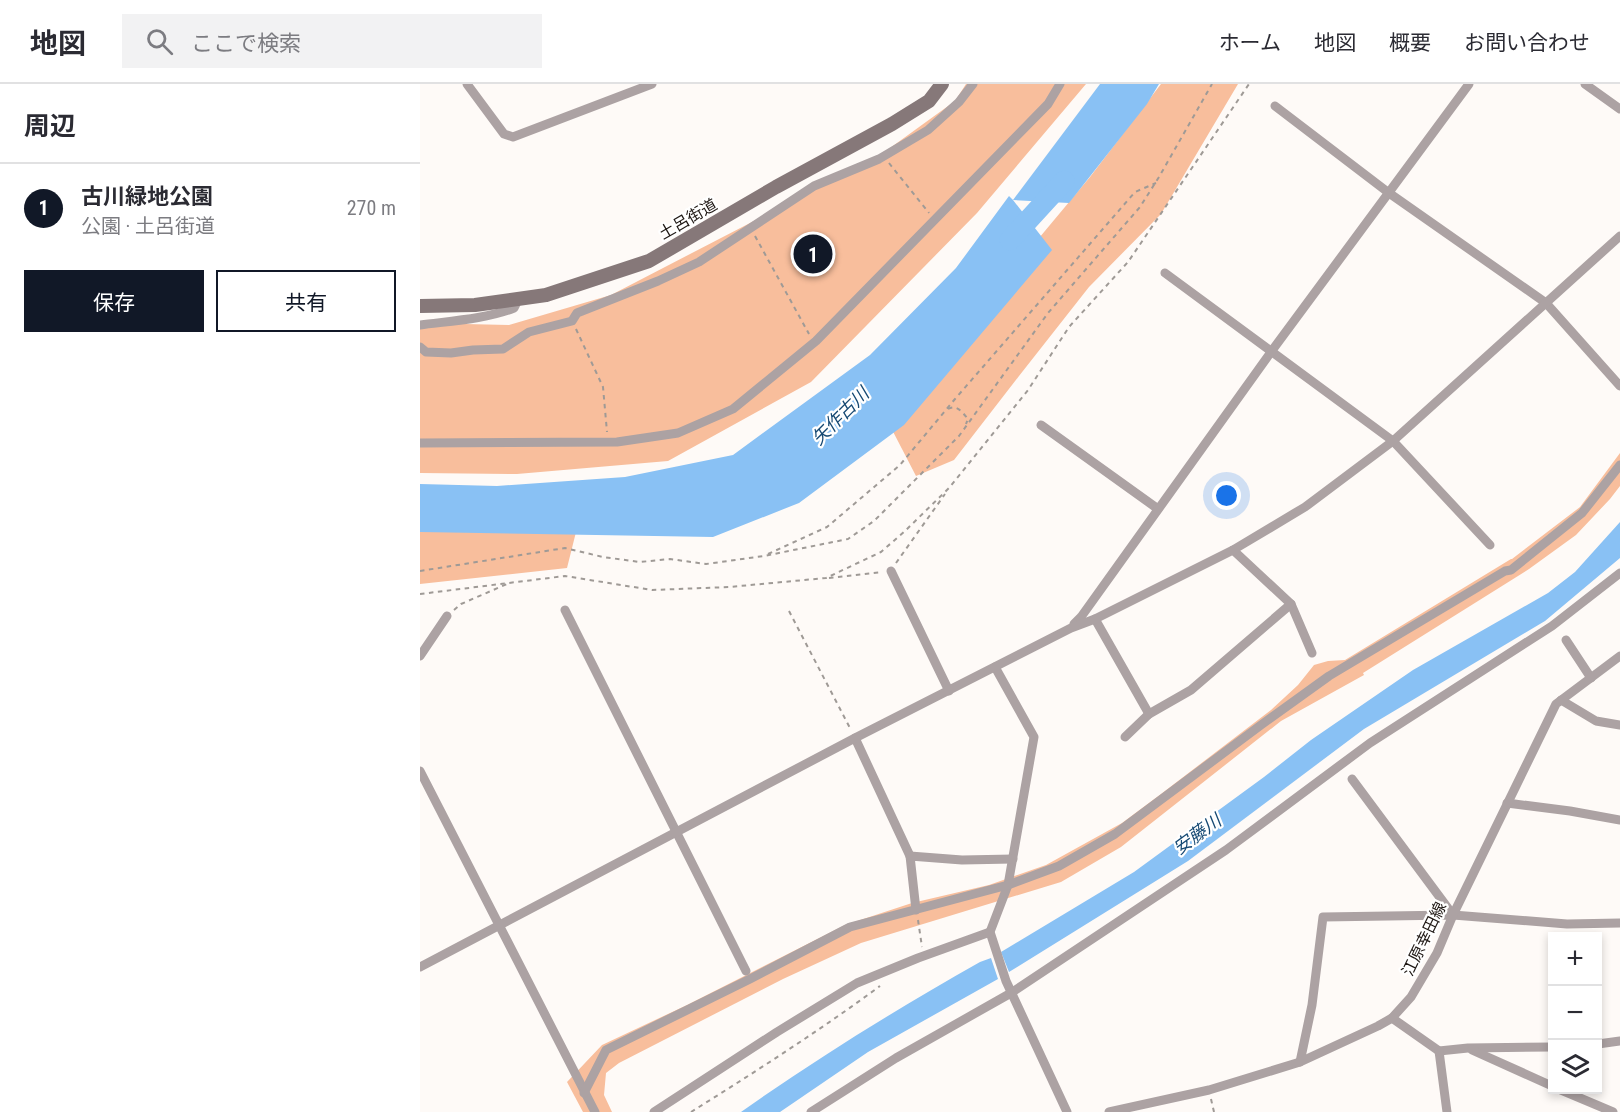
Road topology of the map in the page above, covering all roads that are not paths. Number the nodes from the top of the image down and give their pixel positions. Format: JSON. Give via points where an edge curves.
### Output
{"nodes":[{"id":1,"x":467,"y":84,"type":"edge"},
{"id":2,"x":652,"y":84,"type":"edge"},
{"id":3,"x":942,"y":84,"type":"edge"},
{"id":4,"x":973,"y":84,"type":"edge"},
{"id":5,"x":1060,"y":84,"type":"edge"},
{"id":6,"x":1469,"y":84,"type":"edge"},
{"id":7,"x":1585,"y":84,"type":"edge"},
{"id":8,"x":1275,"y":106,"type":"dead end"},
{"id":9,"x":1620,"y":109,"type":"edge"},
{"id":10,"x":1389,"y":193,"type":"junction"},
{"id":11,"x":1620,"y":236,"type":"edge"},
{"id":12,"x":1165,"y":273,"type":"dead end"},
{"id":13,"x":516,"y":300,"type":"junction"},
{"id":14,"x":1546,"y":303,"type":"junction"},
{"id":15,"x":420,"y":306,"type":"edge"},
{"id":16,"x":420,"y":325,"type":"edge"},
{"id":17,"x":420,"y":347,"type":"edge"},
{"id":18,"x":1271,"y":352,"type":"junction"},
{"id":19,"x":1620,"y":386,"type":"edge"},
{"id":20,"x":1041,"y":425,"type":"dead end"},
{"id":21,"x":1392,"y":441,"type":"junction"},
{"id":22,"x":420,"y":443,"type":"edge"},
{"id":23,"x":1620,"y":465,"type":"edge"},
{"id":24,"x":1158,"y":509,"type":"junction"},
{"id":25,"x":1490,"y":545,"type":"dead end"},
{"id":26,"x":1233,"y":550,"type":"junction"},
{"id":27,"x":891,"y":571,"type":"road end"},
{"id":28,"x":1620,"y":573,"type":"edge"},
{"id":29,"x":1291,"y":604,"type":"junction"},
{"id":30,"x":565,"y":610,"type":"dead end"},
{"id":31,"x":447,"y":616,"type":"road end"},
{"id":32,"x":1095,"y":619,"type":"junction"},
{"id":33,"x":1071,"y":628,"type":"junction"},
{"id":34,"x":1566,"y":640,"type":"dead end"},
{"id":35,"x":1312,"y":653,"type":"dead end"},
{"id":36,"x":420,"y":656,"type":"edge"},
{"id":37,"x":1620,"y":656,"type":"edge"},
{"id":38,"x":995,"y":667,"type":"junction"},
{"id":39,"x":1591,"y":678,"type":"junction"},
{"id":40,"x":949,"y":691,"type":"junction"},
{"id":41,"x":1561,"y":700,"type":"junction"},
{"id":42,"x":1149,"y":714,"type":"junction"},
{"id":43,"x":1620,"y":725,"type":"edge"},
{"id":44,"x":1125,"y":737,"type":"dead end"},
{"id":45,"x":855,"y":738,"type":"junction"},
{"id":46,"x":420,"y":771,"type":"edge"},
{"id":47,"x":1352,"y":779,"type":"dead end"},
{"id":48,"x":1508,"y":803,"type":"junction"},
{"id":49,"x":1620,"y":820,"type":"edge"},
{"id":50,"x":676,"y":833,"type":"junction"},
{"id":51,"x":910,"y":856,"type":"junction"},
{"id":52,"x":1013,"y":859,"type":"junction"},
{"id":53,"x":1008,"y":885,"type":"junction"},
{"id":54,"x":916,"y":910,"type":"junction"},
{"id":55,"x":1453,"y":915,"type":"junction"},
{"id":56,"x":1620,"y":922,"type":"edge"},
{"id":57,"x":498,"y":925,"type":"junction"},
{"id":58,"x":990,"y":932,"type":"junction"},
{"id":59,"x":420,"y":967,"type":"edge"},
{"id":60,"x":746,"y":971,"type":"dead end"},
{"id":61,"x":1011,"y":993,"type":"junction"},
{"id":62,"x":1392,"y":1018,"type":"junction"},
{"id":63,"x":1620,"y":1041,"type":"edge"},
{"id":64,"x":1602,"y":1043,"type":"edge"},
{"id":65,"x":1548,"y":1047,"type":"edge"},
{"id":66,"x":1468,"y":1048,"type":"junction"},
{"id":67,"x":1439,"y":1051,"type":"junction"},
{"id":68,"x":1300,"y":1062,"type":"junction"},
{"id":69,"x":1548,"y":1084,"type":"edge"},
{"id":70,"x":584,"y":1093,"type":"junction"},
{"id":71,"x":1573,"y":1094,"type":"edge"},
{"id":72,"x":595,"y":1112,"type":"edge"},
{"id":73,"x":654,"y":1112,"type":"edge"},
{"id":74,"x":811,"y":1112,"type":"edge"},
{"id":75,"x":1067,"y":1112,"type":"edge"},
{"id":76,"x":1109,"y":1112,"type":"edge"},
{"id":77,"x":1447,"y":1112,"type":"edge"},
{"id":78,"x":1613,"y":1112,"type":"edge"}],
"edges":[{"from":1,"to":2,"type":"street","via":[[504,134],[513,136]]},
{"from":3,"to":13,"type":"street","name":"土呂街道","via":[[929,101],[892,124],[649,261],[546,295]]},
{"from":4,"to":17,"type":"street","via":[[928,130],[884,157],[814,186],[699,262],[669,277],[577,313],[572,321],[529,332],[504,349],[451,353],[426,352]]},
{"from":5,"to":22,"type":"street","via":[[1048,104],[814,343],[733,409],[678,433],[617,442]]},
{"from":6,"to":10,"type":"street"},
{"from":7,"to":9,"type":"street"},
{"from":8,"to":10,"type":"street"},
{"from":10,"to":14,"type":"street"},
{"from":10,"to":18,"type":"street"},
{"from":11,"to":14,"type":"street"},
{"from":12,"to":18,"type":"street"},
{"from":13,"to":15,"type":"street","name":"土呂街道"},
{"from":13,"to":16,"type":"street","via":[[514,308],[507,311]]},
{"from":14,"to":19,"type":"street"},
{"from":14,"to":21,"type":"street"},
{"from":18,"to":21,"type":"street"},
{"from":18,"to":24,"type":"street"},
{"from":20,"to":24,"type":"street"},
{"from":21,"to":25,"type":"street"},
{"from":21,"to":26,"type":"street","via":[[1305,507]]},
{"from":23,"to":53,"type":"street","via":[[1582,513],[1511,570],[1329,676],[1115,834],[1059,866]]},
{"from":24,"to":33,"type":"street"},
{"from":26,"to":29,"type":"street"},
{"from":26,"to":32,"type":"street"},
{"from":27,"to":40,"type":"street"},
{"from":28,"to":61,"type":"street","via":[[1552,626],[1370,742],[1226,850]]},
{"from":29,"to":35,"type":"street"},
{"from":29,"to":42,"type":"street","via":[[1191,690]]},
{"from":30,"to":50,"type":"street"},
{"from":31,"to":36,"type":"street"},
{"from":32,"to":33,"type":"street"},
{"from":32,"to":42,"type":"street"},
{"from":33,"to":38,"type":"street"},
{"from":34,"to":39,"type":"street"},
{"from":37,"to":39,"type":"street","name":"江原幸田線"},
{"from":38,"to":40,"type":"street"},
{"from":38,"to":52,"type":"street","via":[[1034,737]]},
{"from":39,"to":41,"type":"street","name":"江原幸田線"},
{"from":40,"to":45,"type":"street"},
{"from":41,"to":43,"type":"street","via":[[1596,721]]},
{"from":41,"to":48,"type":"street","name":"江原幸田線"},
{"from":42,"to":44,"type":"street"},
{"from":45,"to":50,"type":"street"},
{"from":45,"to":51,"type":"street"},
{"from":46,"to":57,"type":"street"},
{"from":47,"to":55,"type":"street"},
{"from":48,"to":49,"type":"street"},
{"from":48,"to":55,"type":"street","name":"江原幸田線"},
{"from":50,"to":57,"type":"street"},
{"from":50,"to":60,"type":"street"},
{"from":51,"to":52,"type":"street"},
{"from":51,"to":54,"type":"street"},
{"from":52,"to":53,"type":"street"},
{"from":53,"to":54,"type":"street"},
{"from":53,"to":58,"type":"street"},
{"from":54,"to":70,"type":"street","via":[[850,927],[606,1050]]},
{"from":55,"to":56,"type":"street","via":[[1567,924]]},
{"from":55,"to":62,"type":"street","name":"江原幸田線","via":[[1432,962],[1411,997]]},
{"from":55,"to":68,"type":"street","via":[[1323,917]]},
{"from":57,"to":59,"type":"street"},
{"from":57,"to":70,"type":"street"},
{"from":58,"to":61,"type":"street"},
{"from":58,"to":73,"type":"street","via":[[857,982]]},
{"from":61,"to":74,"type":"street"},
{"from":61,"to":75,"type":"street"},
{"from":62,"to":67,"type":"street"},
{"from":62,"to":68,"type":"street","name":"江原幸田線"},
{"from":63,"to":64,"type":"street"},
{"from":65,"to":66,"type":"street"},
{"from":66,"to":67,"type":"street"},
{"from":66,"to":69,"type":"street"},
{"from":67,"to":77,"type":"street"},
{"from":68,"to":76,"type":"street","name":"江原幸田線","via":[[1209,1090]]},
{"from":70,"to":72,"type":"street"},
{"from":71,"to":78,"type":"street"}]}
